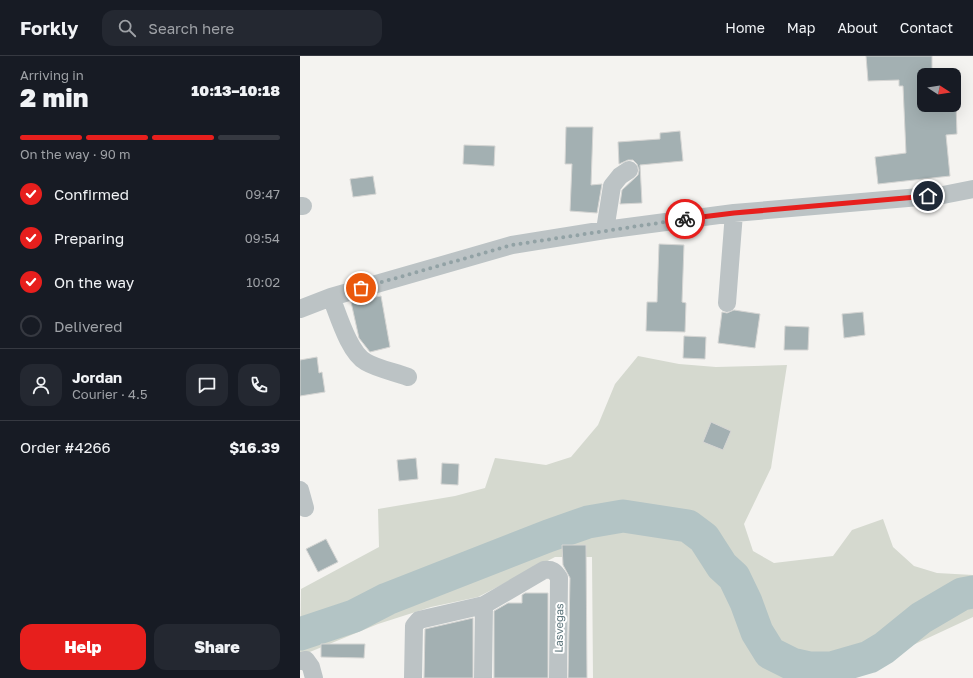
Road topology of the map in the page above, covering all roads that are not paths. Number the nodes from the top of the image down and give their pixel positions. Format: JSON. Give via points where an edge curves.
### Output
{"nodes":[{"id":1,"x":629,"y":170,"type":"dead end"},
{"id":2,"x":973,"y":189,"type":"edge"},
{"id":3,"x":734,"y":213,"type":"junction"},
{"id":4,"x":605,"y":230,"type":"junction"},
{"id":5,"x":330,"y":297,"type":"junction"},
{"id":6,"x":727,"y":303,"type":"dead end"},
{"id":7,"x":300,"y":309,"type":"edge"},
{"id":8,"x":408,"y":376,"type":"dead end"},
{"id":9,"x":300,"y":490,"type":"edge"},
{"id":10,"x":304,"y":508,"type":"dead end"},
{"id":11,"x":484,"y":605,"type":"junction"},
{"id":12,"x":300,"y":661,"type":"edge"},
{"id":13,"x":314,"y":678,"type":"edge"},
{"id":14,"x":413,"y":678,"type":"edge"},
{"id":15,"x":483,"y":678,"type":"edge"},
{"id":16,"x":558,"y":678,"type":"edge"}],
"edges":[{"from":1,"to":4,"type":"street","via":[[612,186]]},
{"from":2,"to":3,"type":"street","via":[[943,195]]},
{"from":3,"to":4,"type":"street"},
{"from":3,"to":6,"type":"street"},
{"from":4,"to":5,"type":"street","via":[[512,245]]},
{"from":5,"to":7,"type":"street"},
{"from":5,"to":8,"type":"street","via":[[358,356],[366,362]]},
{"from":9,"to":10,"type":"street"},
{"from":11,"to":14,"type":"street","via":[[416,622]]},
{"from":11,"to":15,"type":"street"},
{"from":11,"to":16,"type":"street","name":"Lasvegas","via":[[544,570],[556,572],[559,578]]},
{"from":12,"to":13,"type":"street","via":[[306,660],[310,664]]}]}
